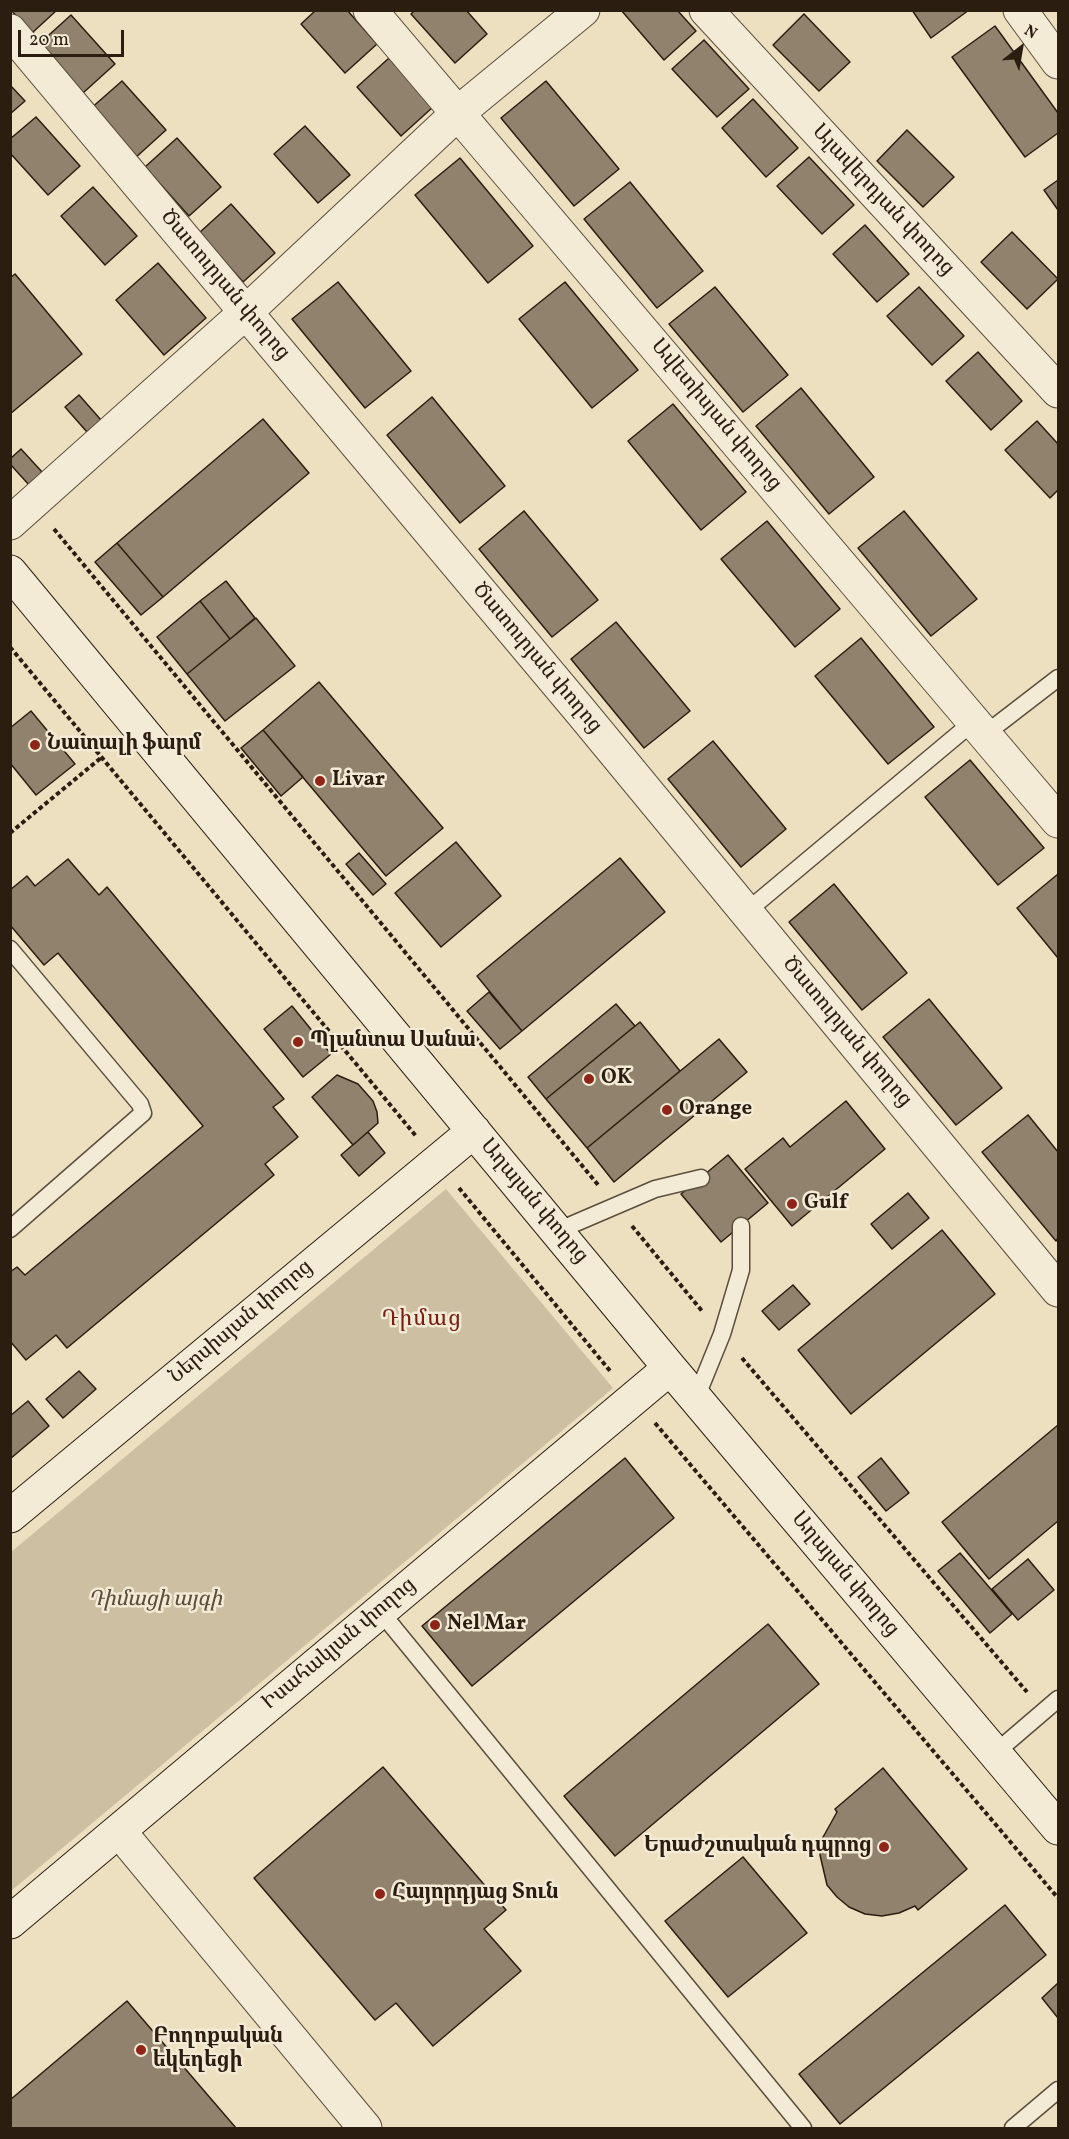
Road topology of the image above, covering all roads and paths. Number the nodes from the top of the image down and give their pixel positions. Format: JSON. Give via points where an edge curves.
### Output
{"nodes":[{"id":1,"x":370,"y":10,"type":"edge"},
{"id":2,"x":583,"y":10,"type":"edge"},
{"id":3,"x":706,"y":10,"type":"edge"},
{"id":4,"x":1020,"y":10,"type":"edge"},
{"id":5,"x":10,"y":31,"type":"edge"},
{"id":6,"x":1059,"y":62,"type":"edge"},
{"id":7,"x":459,"y":112,"type":"junction"},
{"id":8,"x":246,"y":312,"type":"junction"},
{"id":9,"x":1059,"y":392,"type":"edge"},
{"id":10,"x":22,"y":514,"type":"edge"},
{"id":11,"x":10,"y":572,"type":"edge"},
{"id":12,"x":10,"y":647,"type":"edge"},
{"id":13,"x":1059,"y":678,"type":"edge"},
{"id":14,"x":979,"y":729,"type":"junction"},
{"id":15,"x":102,"y":757,"type":"junction"},
{"id":16,"x":1059,"y":821,"type":"edge"},
{"id":17,"x":10,"y":833,"type":"edge"},
{"id":18,"x":746,"y":912,"type":"junction"},
{"id":19,"x":10,"y":950,"type":"edge"},
{"id":20,"x":474,"y":1131,"type":"junction"},
{"id":21,"x":437,"y":1161,"type":"junction"},
{"id":22,"x":701,"y":1178,"type":"dead end"},
{"id":23,"x":615,"y":1205,"type":"junction"},
{"id":24,"x":741,"y":1226,"type":"dead end"},
{"id":25,"x":10,"y":1229,"type":"edge"},
{"id":26,"x":557,"y":1231,"type":"junction"},
{"id":27,"x":1059,"y":1290,"type":"edge"},
{"id":28,"x":722,"y":1334,"type":"junction"},
{"id":29,"x":670,"y":1368,"type":"junction"},
{"id":30,"x":633,"y":1398,"type":"junction"},
{"id":31,"x":696,"y":1398,"type":"junction"},
{"id":32,"x":10,"y":1516,"type":"edge"},
{"id":33,"x":380,"y":1611,"type":"junction"},
{"id":34,"x":1059,"y":1699,"type":"edge"},
{"id":35,"x":1044,"y":1712,"type":"junction"},
{"id":36,"x":995,"y":1753,"type":"junction"},
{"id":37,"x":1059,"y":1828,"type":"edge"},
{"id":38,"x":119,"y":1831,"type":"junction"},
{"id":39,"x":1059,"y":1898,"type":"edge"},
{"id":40,"x":10,"y":1922,"type":"edge"},
{"id":41,"x":1059,"y":2090,"type":"edge"},
{"id":42,"x":365,"y":2128,"type":"edge"},
{"id":43,"x":803,"y":2128,"type":"edge"},
{"id":44,"x":1013,"y":2128,"type":"edge"}],
"edges":[{"from":1,"to":7,"type":"street","name":"Ավետիսյան փողոց"},
{"from":2,"to":7,"type":"street"},
{"from":3,"to":9,"type":"street","name":"Ալավերդյան փողոց"},
{"from":4,"to":6,"type":"street"},
{"from":5,"to":8,"type":"street","name":"Ծատուրյան փողոց"},
{"from":7,"to":8,"type":"street"},
{"from":7,"to":14,"type":"street","name":"Ավետիսյան փողոց"},
{"from":8,"to":10,"type":"street"},
{"from":8,"to":18,"type":"street","name":"Ծատուրյան փողոց"},
{"from":10,"to":23,"type":"path"},
{"from":11,"to":20,"type":"street","name":"Աղայան փողոց"},
{"from":12,"to":15,"type":"path"},
{"from":13,"to":14,"type":"lane"},
{"from":14,"to":16,"type":"street","name":"Ավետիսյան փողոց"},
{"from":14,"to":18,"type":"lane"},
{"from":15,"to":17,"type":"path"},
{"from":15,"to":21,"type":"path"},
{"from":18,"to":27,"type":"street","name":"Ծատուրյան փողոց"},
{"from":19,"to":25,"type":"lane","via":[[140,1104],[143,1113]]},
{"from":20,"to":21,"type":"street","name":"Ներսիսյան փողոց"},
{"from":20,"to":26,"type":"street","name":"Աղայան փողոց"},
{"from":21,"to":30,"type":"path"},
{"from":21,"to":32,"type":"street","name":"Ներսիսյան փողոց"},
{"from":22,"to":23,"type":"lane","via":[[655,1189]]},
{"from":23,"to":26,"type":"lane"},
{"from":23,"to":28,"type":"path"},
{"from":24,"to":28,"type":"lane","via":[[741,1270]]},
{"from":26,"to":29,"type":"street","name":"Աղայան փողոց"},
{"from":28,"to":31,"type":"lane"},
{"from":28,"to":35,"type":"path"},
{"from":29,"to":30,"type":"street","name":"Իսահակյան փողոց"},
{"from":29,"to":31,"type":"street","name":"Աղայան փողոց"},
{"from":30,"to":33,"type":"street","name":"Իսահակյան փողոց"},
{"from":30,"to":39,"type":"path"},
{"from":31,"to":36,"type":"street","name":"Աղայան փողոց"},
{"from":33,"to":38,"type":"street","name":"Իսահակյան փողոց"},
{"from":33,"to":43,"type":"lane"},
{"from":34,"to":35,"type":"lane"},
{"from":35,"to":36,"type":"lane"},
{"from":36,"to":37,"type":"street","name":"Աղայան փողոց"},
{"from":38,"to":40,"type":"street","name":"Իսահակյան փողոց"},
{"from":38,"to":42,"type":"street"},
{"from":41,"to":44,"type":"lane"}]}
